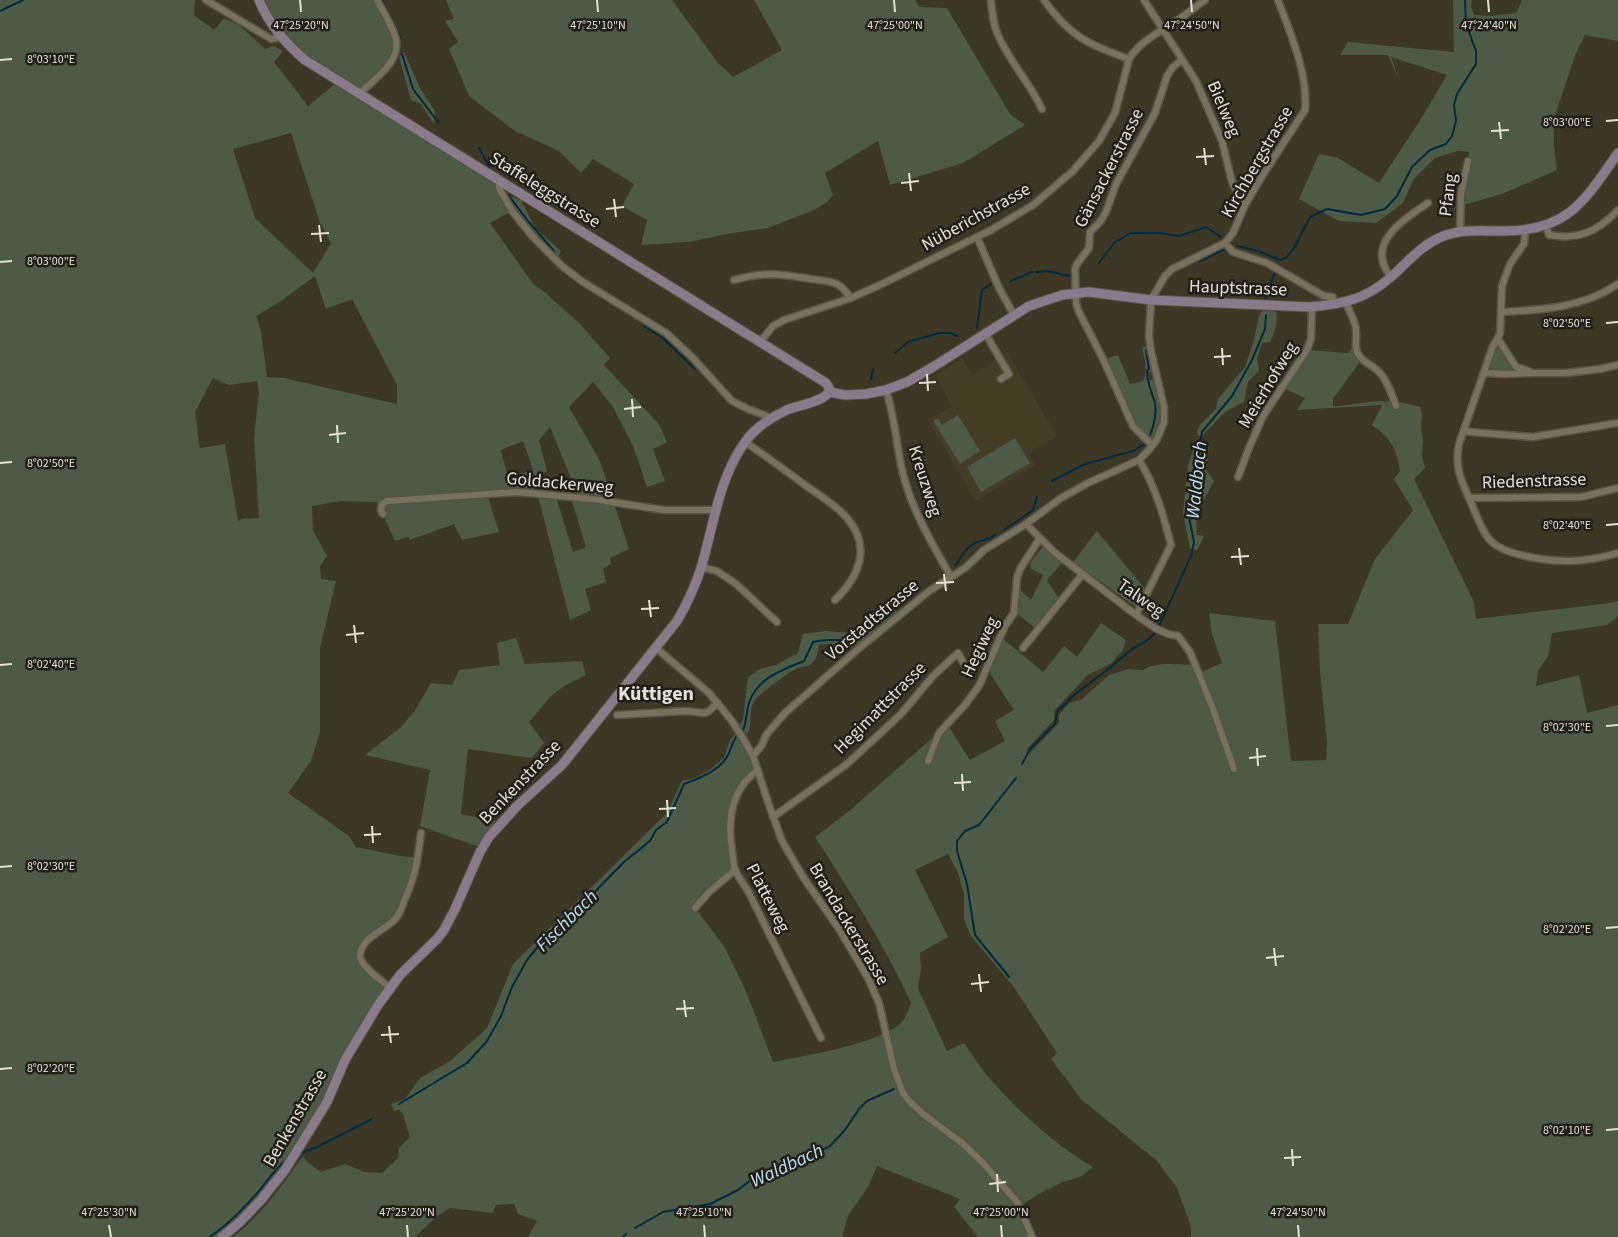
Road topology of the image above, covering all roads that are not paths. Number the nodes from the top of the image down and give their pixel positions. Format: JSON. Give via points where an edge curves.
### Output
{"nodes":[{"id":1,"x":206,"y":0,"type":"edge"},
{"id":2,"x":259,"y":0,"type":"edge"},
{"id":3,"x":377,"y":0,"type":"edge"},
{"id":4,"x":991,"y":0,"type":"edge"},
{"id":5,"x":1044,"y":0,"type":"edge"},
{"id":6,"x":1144,"y":0,"type":"edge"},
{"id":7,"x":1205,"y":0,"type":"edge"},
{"id":8,"x":1278,"y":0,"type":"edge"},
{"id":9,"x":1164,"y":29,"type":"junction"},
{"id":10,"x":280,"y":37,"type":"junction"},
{"id":11,"x":1130,"y":59,"type":"junction"},
{"id":12,"x":1182,"y":60,"type":"junction"},
{"id":13,"x":359,"y":94,"type":"junction"},
{"id":14,"x":1042,"y":109,"type":"dead end"},
{"id":15,"x":1618,"y":153,"type":"edge"},
{"id":16,"x":1468,"y":161,"type":"dead end"},
{"id":17,"x":499,"y":181,"type":"junction"},
{"id":18,"x":1428,"y":203,"type":"dead end"},
{"id":19,"x":1245,"y":205,"type":"junction"},
{"id":20,"x":1618,"y":210,"type":"edge"},
{"id":21,"x":1546,"y":226,"type":"junction"},
{"id":22,"x":1525,"y":231,"type":"junction"},
{"id":23,"x":1460,"y":232,"type":"junction"},
{"id":24,"x":977,"y":237,"type":"junction"},
{"id":25,"x":1225,"y":243,"type":"junction"},
{"id":26,"x":1391,"y":277,"type":"junction"},
{"id":27,"x":734,"y":280,"type":"dead end"},
{"id":28,"x":1618,"y":284,"type":"edge"},
{"id":29,"x":1076,"y":292,"type":"junction"},
{"id":30,"x":1332,"y":297,"type":"dead end"},
{"id":31,"x":851,"y":298,"type":"junction"},
{"id":32,"x":1151,"y":300,"type":"junction"},
{"id":33,"x":1346,"y":302,"type":"junction"},
{"id":34,"x":1312,"y":307,"type":"junction"},
{"id":35,"x":1501,"y":312,"type":"junction"},
{"id":36,"x":1014,"y":315,"type":"junction"},
{"id":37,"x":985,"y":333,"type":"junction"},
{"id":38,"x":1498,"y":339,"type":"junction"},
{"id":39,"x":760,"y":342,"type":"junction"},
{"id":40,"x":1618,"y":365,"type":"edge"},
{"id":41,"x":1484,"y":373,"type":"junction"},
{"id":42,"x":1532,"y":373,"type":"junction"},
{"id":43,"x":1001,"y":379,"type":"dead end"},
{"id":44,"x":886,"y":390,"type":"junction"},
{"id":45,"x":829,"y":392,"type":"junction"},
{"id":46,"x":1396,"y":406,"type":"dead end"},
{"id":47,"x":772,"y":418,"type":"junction"},
{"id":48,"x":1618,"y":422,"type":"edge"},
{"id":49,"x":1464,"y":430,"type":"junction"},
{"id":50,"x":746,"y":442,"type":"junction"},
{"id":51,"x":1152,"y":445,"type":"junction"},
{"id":52,"x":1139,"y":460,"type":"junction"},
{"id":53,"x":1238,"y":477,"type":"dead end"},
{"id":54,"x":1618,"y":488,"type":"edge"},
{"id":55,"x":1469,"y":498,"type":"junction"},
{"id":56,"x":716,"y":510,"type":"junction"},
{"id":57,"x":383,"y":514,"type":"dead end"},
{"id":58,"x":1026,"y":524,"type":"junction"},
{"id":59,"x":1040,"y":538,"type":"junction"},
{"id":60,"x":1618,"y":553,"type":"edge"},
{"id":61,"x":701,"y":567,"type":"junction"},
{"id":62,"x":1082,"y":575,"type":"junction"},
{"id":63,"x":950,"y":577,"type":"junction"},
{"id":64,"x":835,"y":600,"type":"dead end"},
{"id":65,"x":1136,"y":615,"type":"junction"},
{"id":66,"x":778,"y":622,"type":"dead end"},
{"id":67,"x":656,"y":648,"type":"junction"},
{"id":68,"x":1023,"y":648,"type":"dead end"},
{"id":69,"x":969,"y":672,"type":"dead end"},
{"id":70,"x":718,"y":703,"type":"junction"},
{"id":71,"x":617,"y":716,"type":"dead end"},
{"id":72,"x":753,"y":756,"type":"junction"},
{"id":73,"x":928,"y":761,"type":"dead end"},
{"id":74,"x":1234,"y":768,"type":"dead end"},
{"id":75,"x":758,"y":770,"type":"junction"},
{"id":76,"x":773,"y":817,"type":"junction"},
{"id":77,"x":421,"y":833,"type":"dead end"},
{"id":78,"x":735,"y":870,"type":"junction"},
{"id":79,"x":695,"y":908,"type":"dead end"},
{"id":80,"x":389,"y":987,"type":"junction"},
{"id":81,"x":821,"y":1038,"type":"dead end"},
{"id":82,"x":222,"y":1237,"type":"edge"},
{"id":83,"x":1032,"y":1237,"type":"edge"}],
"edges":[{"from":1,"to":10,"type":"street","via":[[271,39]]},
{"from":2,"to":10,"type":"street","name":"Staffeleggstrasse"},
{"from":3,"to":13,"type":"street","via":[[395,36],[396,46],[392,61]]},
{"from":4,"to":14,"type":"street","via":[[998,35]]},
{"from":5,"to":11,"type":"street","via":[[1077,37]]},
{"from":6,"to":9,"type":"street","name":"Bielweg"},
{"from":7,"to":9,"type":"street","name":"Nüberichstrasse"},
{"from":8,"to":19,"type":"street","name":"Kirchbergstrasse","via":[[1302,72],[1305,110]]},
{"from":9,"to":11,"type":"street","name":"Nüberichstrasse","via":[[1142,44]]},
{"from":9,"to":12,"type":"street","name":"Bielweg"},
{"from":10,"to":13,"type":"street","name":"Staffeleggstrasse","via":[[305,60]]},
{"from":11,"to":24,"type":"street","name":"Nüberichstrasse","via":[[1115,113],[1088,154],[1033,205]]},
{"from":12,"to":19,"type":"street","name":"Bielweg","via":[[1196,81],[1217,127],[1232,182]]},
{"from":12,"to":29,"type":"street","name":"Gänsackerstrasse","via":[[1167,76],[1155,113],[1116,184],[1106,212],[1090,232],[1089,248],[1075,270]]},
{"from":13,"to":17,"type":"street","name":"Staffeleggstrasse"},
{"from":15,"to":21,"type":"street","name":"Hauptstrasse","via":[[1588,196]]},
{"from":16,"to":23,"type":"street","name":"Pfang","via":[[1461,194]]},
{"from":17,"to":39,"type":"street","name":"Staffeleggstrasse"},
{"from":17,"to":47,"type":"street","via":[[499,188],[512,211],[563,267],[666,333],[732,401]]},
{"from":18,"to":26,"type":"street","via":[[1386,238],[1382,263]]},
{"from":19,"to":25,"type":"street","name":"Kirchbergstrasse"},
{"from":20,"to":21,"type":"street","via":[[1600,225],[1575,237],[1549,235]]},
{"from":21,"to":22,"type":"street","name":"Hauptstrasse"},
{"from":22,"to":23,"type":"street","name":"Hauptstrasse"},
{"from":22,"to":35,"type":"street","name":"Riedenstrasse","via":[[1524,244],[1510,264],[1502,284]]},
{"from":23,"to":26,"type":"street","name":"Hauptstrasse","via":[[1434,240]]},
{"from":24,"to":31,"type":"street","name":"Nüberichstrasse"},
{"from":24,"to":36,"type":"street"},
{"from":25,"to":30,"type":"street","via":[[1234,252],[1258,259],[1324,296]]},
{"from":25,"to":32,"type":"street","name":"Kirchbergstrasse","via":[[1172,269]]},
{"from":26,"to":33,"type":"street","name":"Hauptstrasse"},
{"from":27,"to":31,"type":"street","via":[[781,274],[837,284]]},
{"from":28,"to":35,"type":"street","via":[[1597,296],[1562,307]]},
{"from":29,"to":32,"type":"street","name":"Hauptstrasse"},
{"from":29,"to":36,"type":"street","name":"Hauptstrasse","via":[[1046,299]]},
{"from":29,"to":51,"type":"street","via":[[1078,310],[1133,426]]},
{"from":31,"to":39,"type":"street","name":"Nüberichstrasse","via":[[784,320]]},
{"from":32,"to":34,"type":"street","name":"Hauptstrasse"},
{"from":32,"to":51,"type":"street","name":"Vorstadtstrasse","via":[[1151,351],[1164,407],[1164,422]]},
{"from":33,"to":34,"type":"street","name":"Hauptstrasse"},
{"from":33,"to":46,"type":"street","via":[[1356,330],[1357,353],[1378,371]]},
{"from":34,"to":53,"type":"street","name":"Meierhofweg","via":[[1311,340],[1307,350],[1264,416]]},
{"from":35,"to":38,"type":"street","name":"Riedenstrasse"},
{"from":36,"to":37,"type":"street","name":"Hauptstrasse"},
{"from":37,"to":43,"type":"street","via":[[1009,374]]},
{"from":37,"to":44,"type":"street","name":"Hauptstrasse","via":[[925,372]]},
{"from":38,"to":41,"type":"street","name":"Riedenstrasse"},
{"from":38,"to":42,"type":"street","via":[[1516,367]]},
{"from":39,"to":45,"type":"street","name":"Staffeleggstrasse","via":[[826,383]]},
{"from":40,"to":42,"type":"street","via":[[1566,373]]},
{"from":41,"to":42,"type":"street"},
{"from":41,"to":49,"type":"street","name":"Riedenstrasse"},
{"from":44,"to":45,"type":"street","name":"Hauptstrasse","via":[[858,395]]},
{"from":44,"to":63,"type":"street","name":"Kreuzweg","via":[[901,466],[912,500]]},
{"from":45,"to":47,"type":"street","name":"Benkenstrasse","via":[[823,398]]},
{"from":47,"to":50,"type":"street","name":"Benkenstrasse"},
{"from":48,"to":49,"type":"street","via":[[1534,437]]},
{"from":49,"to":55,"type":"street","name":"Riedenstrasse","via":[[1456,459],[1458,474]]},
{"from":50,"to":56,"type":"street","name":"Benkenstrasse","via":[[724,480]]},
{"from":50,"to":64,"type":"street","via":[[831,503],[857,532],[858,567],[846,589]]},
{"from":51,"to":52,"type":"street","name":"Vorstadtstrasse"},
{"from":52,"to":58,"type":"street","name":"Vorstadtstrasse","via":[[1074,491]]},
{"from":52,"to":65,"type":"street","via":[[1147,472],[1171,545]]},
{"from":54,"to":55,"type":"street","name":"Riedenstrasse","via":[[1581,497]]},
{"from":55,"to":60,"type":"street","via":[[1490,539],[1511,553],[1565,561]]},
{"from":56,"to":57,"type":"street","name":"Goldackerweg","via":[[664,510],[517,492],[387,501],[382,504]]},
{"from":56,"to":61,"type":"street","name":"Benkenstrasse"},
{"from":58,"to":59,"type":"street","name":"Talweg"},
{"from":58,"to":63,"type":"street","name":"Vorstadtstrasse","via":[[984,550],[966,568]]},
{"from":59,"to":62,"type":"street","name":"Talweg"},
{"from":59,"to":73,"type":"street","name":"Hegiweg","via":[[1020,569],[1015,610],[979,686],[938,733]]},
{"from":61,"to":66,"type":"street","via":[[736,584]]},
{"from":61,"to":67,"type":"street","name":"Benkenstrasse","via":[[689,601]]},
{"from":62,"to":65,"type":"street","name":"Talweg"},
{"from":62,"to":68,"type":"street"},
{"from":63,"to":72,"type":"street","name":"Vorstadtstrasse","via":[[857,650],[785,713],[766,734]]},
{"from":65,"to":74,"type":"street","name":"Talweg","via":[[1155,628],[1178,636],[1190,652]]},
{"from":67,"to":70,"type":"street","name":"Brandackerstrasse"},
{"from":67,"to":80,"type":"street","name":"Benkenstrasse","via":[[562,765],[517,806],[490,837],[444,930]]},
{"from":69,"to":76,"type":"street","name":"Hegimattstrasse","via":[[958,652],[901,714],[847,764]]},
{"from":70,"to":71,"type":"street","via":[[704,713],[686,711]]},
{"from":70,"to":72,"type":"street","name":"Brandackerstrasse"},
{"from":72,"to":75,"type":"street","name":"Brandackerstrasse"},
{"from":75,"to":76,"type":"street","name":"Brandackerstrasse"},
{"from":75,"to":78,"type":"street","name":"Platteweg","via":[[746,778],[733,807],[729,834]]},
{"from":76,"to":83,"type":"street","name":"Brandackerstrasse","via":[[798,869],[868,978],[879,1003],[894,1069],[903,1093],[923,1114],[981,1161],[1018,1203]]},
{"from":77,"to":80,"type":"street","via":[[412,883],[398,916],[367,941],[360,955],[361,961]]},
{"from":78,"to":79,"type":"street"},
{"from":78,"to":81,"type":"street","name":"Platteweg"},
{"from":80,"to":82,"type":"street","name":"Benkenstrasse","via":[[356,1039],[327,1102],[285,1170],[261,1200]]}]}
